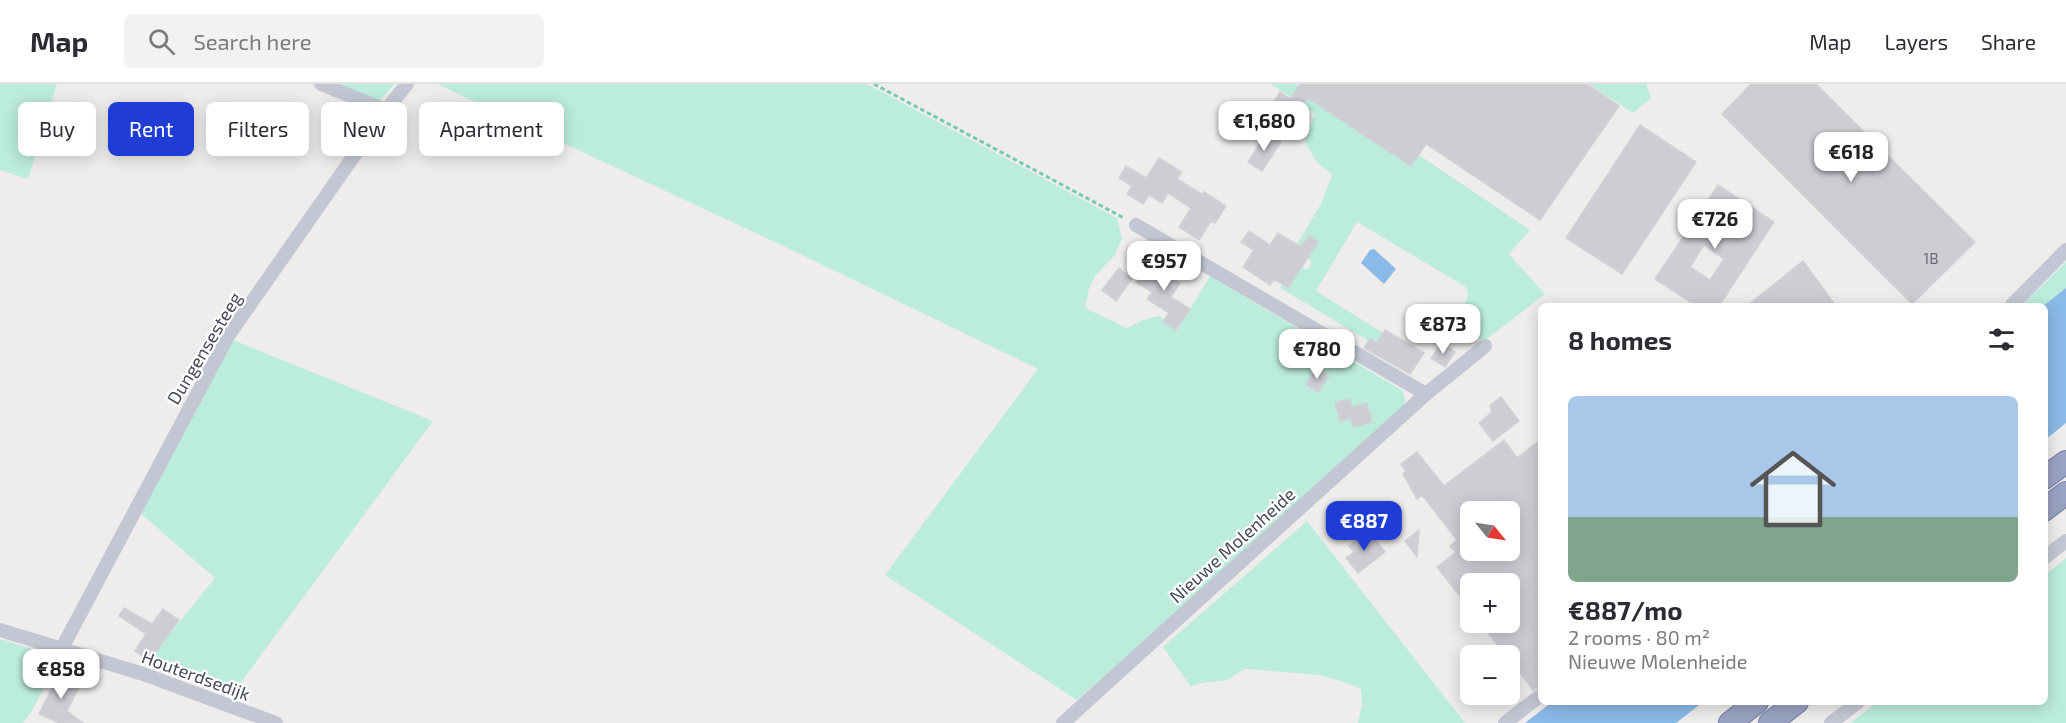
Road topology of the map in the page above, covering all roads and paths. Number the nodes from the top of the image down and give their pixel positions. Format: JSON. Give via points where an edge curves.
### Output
{"nodes":[{"id":1,"x":321,"y":84,"type":"edge"},
{"id":2,"x":407,"y":84,"type":"edge"},
{"id":3,"x":874,"y":84,"type":"edge"},
{"id":4,"x":366,"y":102,"type":"edge"},
{"id":5,"x":392,"y":102,"type":"edge"},
{"id":6,"x":354,"y":156,"type":"edge"},
{"id":7,"x":1136,"y":225,"type":"joint"},
{"id":8,"x":2066,"y":250,"type":"edge"},
{"id":9,"x":2014,"y":303,"type":"edge"},
{"id":10,"x":1485,"y":346,"type":"dead end"},
{"id":11,"x":1426,"y":394,"type":"junction"},
{"id":12,"x":2066,"y":462,"type":"edge"},
{"id":13,"x":2048,"y":475,"type":"edge"},
{"id":14,"x":2066,"y":493,"type":"edge"},
{"id":15,"x":2048,"y":507,"type":"edge"},
{"id":16,"x":2066,"y":541,"type":"edge"},
{"id":17,"x":2048,"y":555,"type":"edge"},
{"id":18,"x":0,"y":630,"type":"edge"},
{"id":19,"x":62,"y":648,"type":"junction"},
{"id":20,"x":1538,"y":698,"type":"edge"},
{"id":21,"x":1753,"y":705,"type":"edge"},
{"id":22,"x":1793,"y":705,"type":"edge"},
{"id":23,"x":1854,"y":705,"type":"edge"},
{"id":24,"x":276,"y":723,"type":"edge"},
{"id":25,"x":1063,"y":723,"type":"edge"},
{"id":26,"x":1505,"y":723,"type":"edge"},
{"id":27,"x":1730,"y":723,"type":"edge"},
{"id":28,"x":1770,"y":723,"type":"edge"},
{"id":29,"x":1831,"y":723,"type":"edge"}],
"edges":[{"from":1,"to":4,"type":"street"},
{"from":2,"to":5,"type":"street","name":"Dungensesteeg"},
{"from":3,"to":7,"type":"path"},
{"from":6,"to":19,"type":"street","name":"Dungensesteeg","via":[[228,336]]},
{"from":7,"to":11,"type":"street"},
{"from":8,"to":9,"type":"street"},
{"from":10,"to":11,"type":"street","name":"Nieuwe Molenheide"},
{"from":11,"to":25,"type":"street","name":"Nieuwe Molenheide"},
{"from":12,"to":13,"type":"highway"},
{"from":14,"to":15,"type":"highway"},
{"from":16,"to":17,"type":"street"},
{"from":18,"to":19,"type":"street","name":"Houterdsedijk"},
{"from":19,"to":24,"type":"street","name":"Houterdsedijk"},
{"from":20,"to":26,"type":"street"},
{"from":21,"to":27,"type":"highway"},
{"from":22,"to":28,"type":"highway"},
{"from":23,"to":29,"type":"street"}]}
